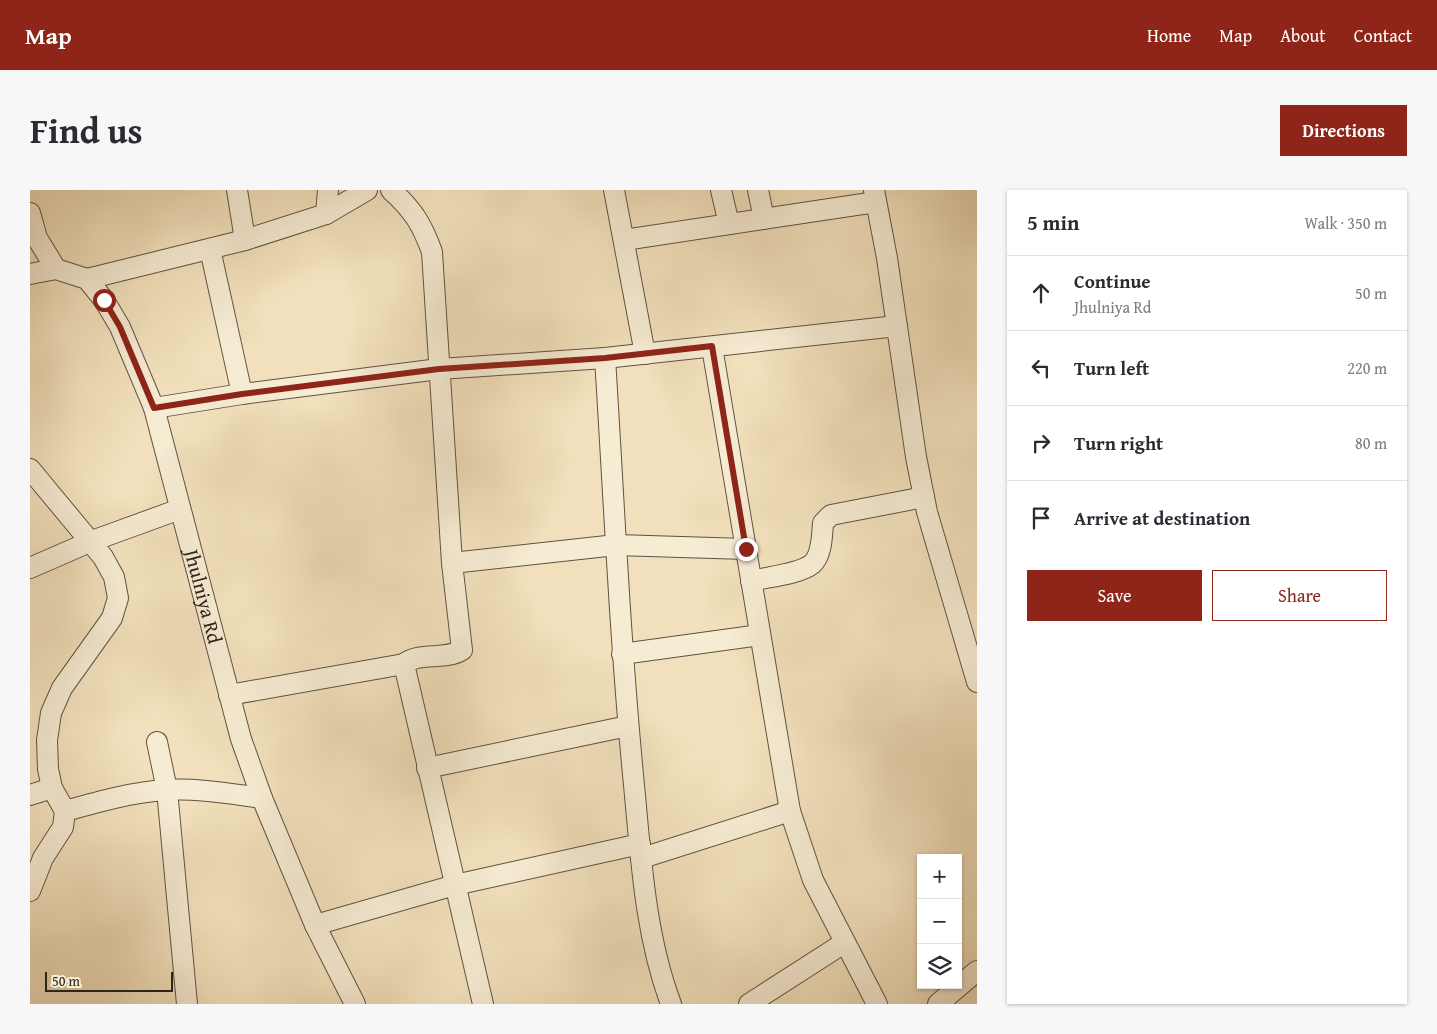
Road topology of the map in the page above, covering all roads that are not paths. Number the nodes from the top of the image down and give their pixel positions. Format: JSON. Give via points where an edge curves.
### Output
{"nodes":[{"id":1,"x":237,"y":190,"type":"edge"},
{"id":2,"x":328,"y":190,"type":"edge"},
{"id":3,"x":367,"y":190,"type":"edge"},
{"id":4,"x":391,"y":190,"type":"edge"},
{"id":5,"x":614,"y":190,"type":"edge"},
{"id":6,"x":721,"y":190,"type":"edge"},
{"id":7,"x":758,"y":190,"type":"edge"},
{"id":8,"x":875,"y":196,"type":"edge"},
{"id":9,"x":30,"y":213,"type":"edge"},
{"id":10,"x":326,"y":214,"type":"junction"},
{"id":11,"x":764,"y":219,"type":"junction"},
{"id":12,"x":729,"y":224,"type":"junction"},
{"id":13,"x":245,"y":240,"type":"junction"},
{"id":14,"x":624,"y":240,"type":"junction"},
{"id":15,"x":210,"y":249,"type":"junction"},
{"id":16,"x":56,"y":269,"type":"junction"},
{"id":17,"x":30,"y":274,"type":"edge"},
{"id":18,"x":87,"y":279,"type":"junction"},
{"id":19,"x":897,"y":326,"type":"junction"},
{"id":20,"x":712,"y":346,"type":"junction"},
{"id":21,"x":645,"y":354,"type":"junction"},
{"id":22,"x":605,"y":358,"type":"junction"},
{"id":23,"x":439,"y":369,"type":"junction"},
{"id":24,"x":242,"y":394,"type":"junction"},
{"id":25,"x":154,"y":408,"type":"junction"},
{"id":26,"x":30,"y":469,"type":"edge"},
{"id":27,"x":924,"y":497,"type":"junction"},
{"id":28,"x":180,"y":509,"type":"junction"},
{"id":29,"x":92,"y":541,"type":"junction"},
{"id":30,"x":616,"y":545,"type":"junction"},
{"id":31,"x":746,"y":549,"type":"junction"},
{"id":32,"x":452,"y":563,"type":"junction"},
{"id":33,"x":30,"y":568,"type":"edge"},
{"id":34,"x":751,"y":581,"type":"junction"},
{"id":35,"x":970,"y":630,"type":"edge"},
{"id":36,"x":760,"y":635,"type":"junction"},
{"id":37,"x":622,"y":654,"type":"junction"},
{"id":38,"x":404,"y":664,"type":"junction"},
{"id":39,"x":977,"y":682,"type":"edge"},
{"id":40,"x":229,"y":695,"type":"junction"},
{"id":41,"x":628,"y":726,"type":"junction"},
{"id":42,"x":157,"y":742,"type":"dead end"},
{"id":43,"x":427,"y":768,"type":"junction"},
{"id":44,"x":52,"y":788,"type":"junction"},
{"id":45,"x":167,"y":790,"type":"junction"},
{"id":46,"x":30,"y":796,"type":"edge"},
{"id":47,"x":262,"y":798,"type":"junction"},
{"id":48,"x":790,"y":810,"type":"junction"},
{"id":49,"x":64,"y":811,"type":"junction"},
{"id":50,"x":641,"y":851,"type":"junction"},
{"id":51,"x":455,"y":886,"type":"junction"},
{"id":52,"x":30,"y":891,"type":"edge"},
{"id":53,"x":315,"y":925,"type":"junction"},
{"id":54,"x":844,"y":943,"type":"junction"},
{"id":55,"x":977,"y":971,"type":"edge"},
{"id":56,"x":187,"y":1004,"type":"edge"},
{"id":57,"x":355,"y":1004,"type":"edge"},
{"id":58,"x":483,"y":1004,"type":"edge"},
{"id":59,"x":671,"y":1004,"type":"edge"},
{"id":60,"x":749,"y":1004,"type":"edge"},
{"id":61,"x":878,"y":1004,"type":"edge"},
{"id":62,"x":938,"y":1004,"type":"edge"}],
"edges":[{"from":1,"to":13,"type":"street"},
{"from":2,"to":10,"type":"street"},
{"from":3,"to":10,"type":"street"},
{"from":4,"to":23,"type":"street","via":[[413,211],[432,252]]},
{"from":5,"to":14,"type":"street"},
{"from":6,"to":12,"type":"street"},
{"from":7,"to":11,"type":"street"},
{"from":8,"to":11,"type":"street"},
{"from":8,"to":19,"type":"street"},
{"from":9,"to":16,"type":"street","via":[[38,238]]},
{"from":10,"to":13,"type":"street"},
{"from":11,"to":12,"type":"street"},
{"from":12,"to":14,"type":"street"},
{"from":13,"to":15,"type":"street"},
{"from":14,"to":21,"type":"street"},
{"from":15,"to":18,"type":"street"},
{"from":15,"to":24,"type":"street"},
{"from":16,"to":17,"type":"street"},
{"from":16,"to":18,"type":"street"},
{"from":18,"to":25,"type":"street","name":"Jhulniya Rd","via":[[120,327]]},
{"from":19,"to":20,"type":"street"},
{"from":19,"to":27,"type":"street"},
{"from":20,"to":21,"type":"street"},
{"from":20,"to":31,"type":"street"},
{"from":21,"to":22,"type":"street"},
{"from":22,"to":23,"type":"street"},
{"from":22,"to":30,"type":"street"},
{"from":23,"to":24,"type":"street"},
{"from":23,"to":32,"type":"street"},
{"from":24,"to":25,"type":"street"},
{"from":25,"to":28,"type":"street","name":"Jhulniya Rd"},
{"from":26,"to":29,"type":"street"},
{"from":27,"to":34,"type":"street","via":[[831,515],[823,523],[820,551],[813,564],[802,570]]},
{"from":27,"to":35,"type":"street"},
{"from":28,"to":29,"type":"street"},
{"from":28,"to":40,"type":"street","name":"Jhulniya Rd"},
{"from":29,"to":33,"type":"street"},
{"from":29,"to":44,"type":"street","via":[[114,577],[118,598],[112,618],[62,688],[51,713],[47,740]]},
{"from":30,"to":31,"type":"street"},
{"from":30,"to":32,"type":"street"},
{"from":30,"to":37,"type":"street"},
{"from":31,"to":34,"type":"street"},
{"from":32,"to":38,"type":"street","via":[[462,650],[453,656],[411,659]]},
{"from":34,"to":36,"type":"street"},
{"from":35,"to":39,"type":"street"},
{"from":36,"to":37,"type":"street"},
{"from":36,"to":48,"type":"street"},
{"from":37,"to":41,"type":"street"},
{"from":38,"to":40,"type":"street"},
{"from":38,"to":43,"type":"street"},
{"from":40,"to":47,"type":"street","name":"Jhulniya Rd"},
{"from":41,"to":43,"type":"street"},
{"from":41,"to":50,"type":"street"},
{"from":42,"to":45,"type":"street"},
{"from":43,"to":51,"type":"street"},
{"from":44,"to":46,"type":"street"},
{"from":44,"to":49,"type":"street"},
{"from":45,"to":47,"type":"street"},
{"from":45,"to":49,"type":"street"},
{"from":45,"to":56,"type":"street"},
{"from":47,"to":53,"type":"street","name":"Jhulniya Rd"},
{"from":48,"to":50,"type":"street"},
{"from":48,"to":54,"type":"street","via":[[813,880]]},
{"from":49,"to":52,"type":"street","via":[[63,828],[43,858]]},
{"from":50,"to":51,"type":"street"},
{"from":50,"to":59,"type":"street","via":[[656,961]]},
{"from":51,"to":53,"type":"street"},
{"from":51,"to":58,"type":"street"},
{"from":53,"to":57,"type":"street","name":"Jhulniya Rd"},
{"from":54,"to":60,"type":"street"},
{"from":54,"to":61,"type":"street"},
{"from":55,"to":62,"type":"street"}]}
